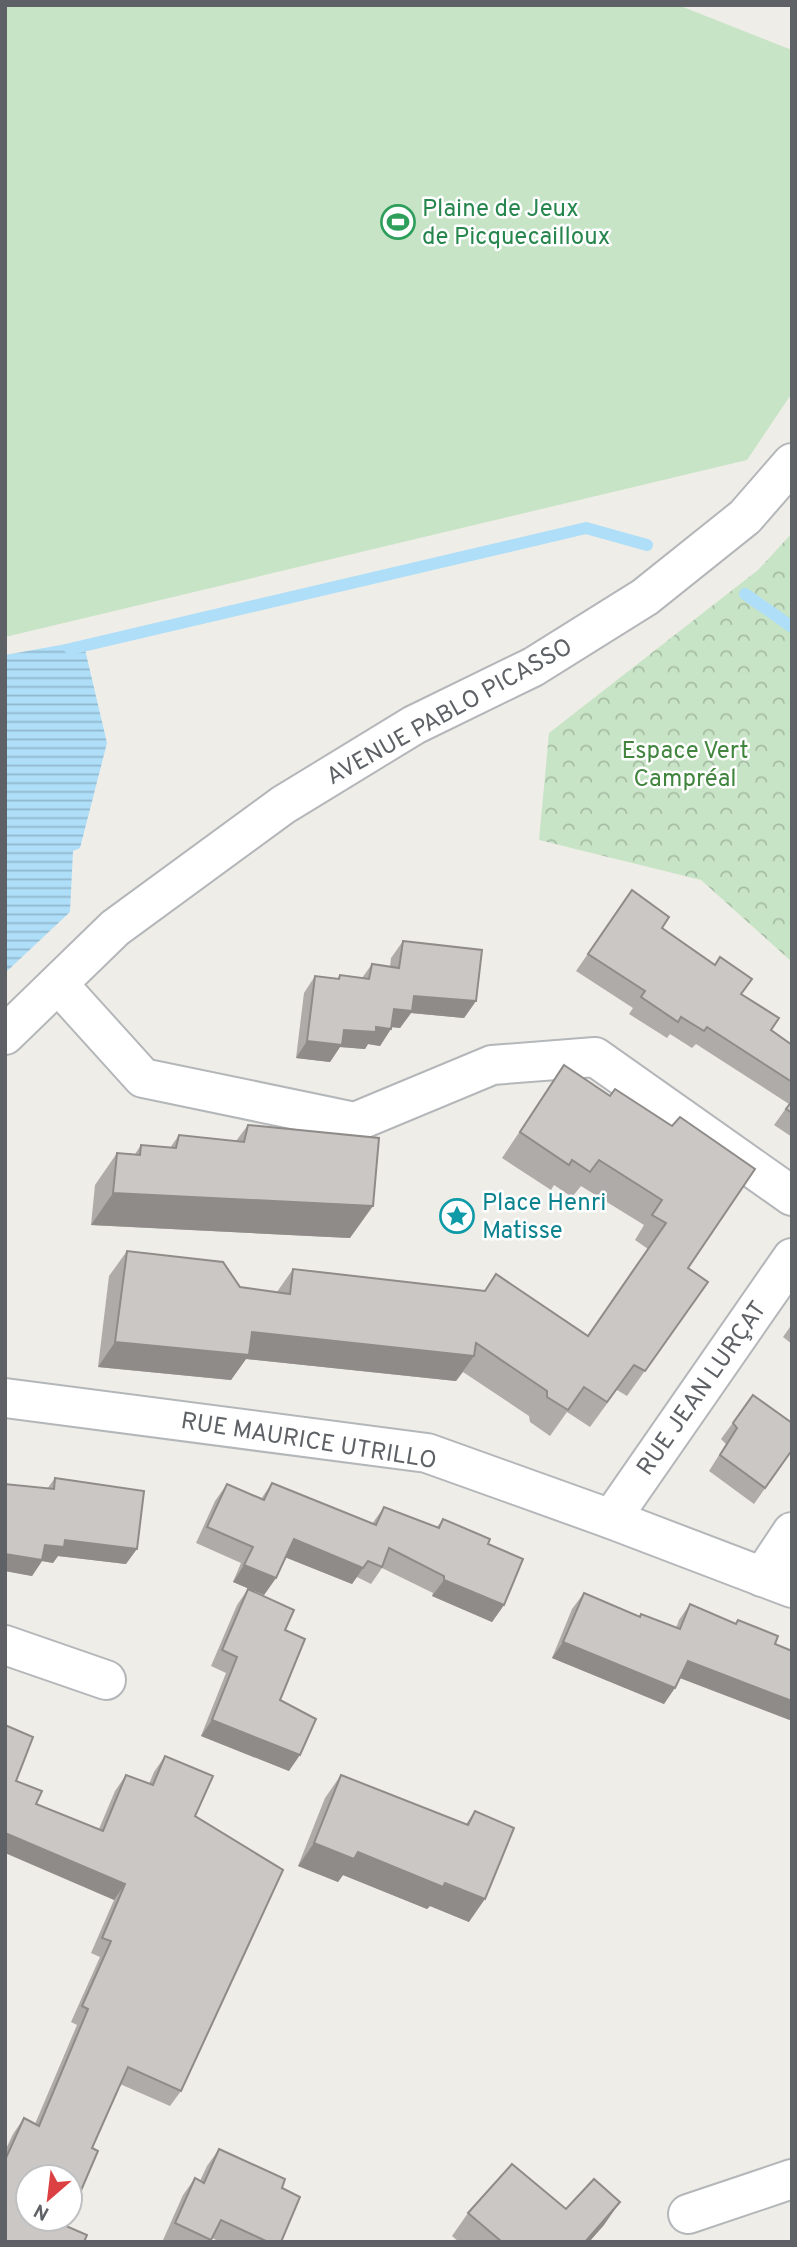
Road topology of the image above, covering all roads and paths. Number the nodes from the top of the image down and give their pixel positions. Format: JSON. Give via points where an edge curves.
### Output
{"nodes":[{"id":1,"x":792,"y":463,"type":"edge"},
{"id":2,"x":58,"y":984,"type":"junction"},
{"id":3,"x":5,"y":1035,"type":"edge"},
{"id":4,"x":792,"y":1196,"type":"edge"},
{"id":5,"x":792,"y":1258,"type":"edge"},
{"id":6,"x":5,"y":1398,"type":"edge"},
{"id":7,"x":611,"y":1518,"type":"junction"},
{"id":8,"x":792,"y":1532,"type":"edge"},
{"id":9,"x":777,"y":1582,"type":"edge"},
{"id":10,"x":5,"y":1645,"type":"edge"},
{"id":11,"x":106,"y":1680,"type":"dead end"},
{"id":12,"x":792,"y":2179,"type":"edge"},
{"id":13,"x":688,"y":2214,"type":"dead end"}],
"edges":[{"from":1,"to":2,"type":"street","name":"AVENUE PABLO PICASSO","via":[[745,517],[645,597],[533,667],[414,725],[283,805],[115,928]]},
{"from":2,"to":3,"type":"street","name":"AVENUE PABLO PICASSO"},
{"from":2,"to":4,"type":"street","via":[[143,1078],[355,1122],[492,1065],[595,1057]]},
{"from":5,"to":7,"type":"street","name":"RUE JEAN LURÇAT"},
{"from":6,"to":7,"type":"street","name":"RUE MAURICE UTRILLO","via":[[427,1453]]},
{"from":7,"to":9,"type":"street","name":"RUE MAURICE UTRILLO"},
{"from":8,"to":9,"type":"street","name":"RUE MAURICE UTRILLO"},
{"from":10,"to":11,"type":"street"},
{"from":12,"to":13,"type":"street"}]}
